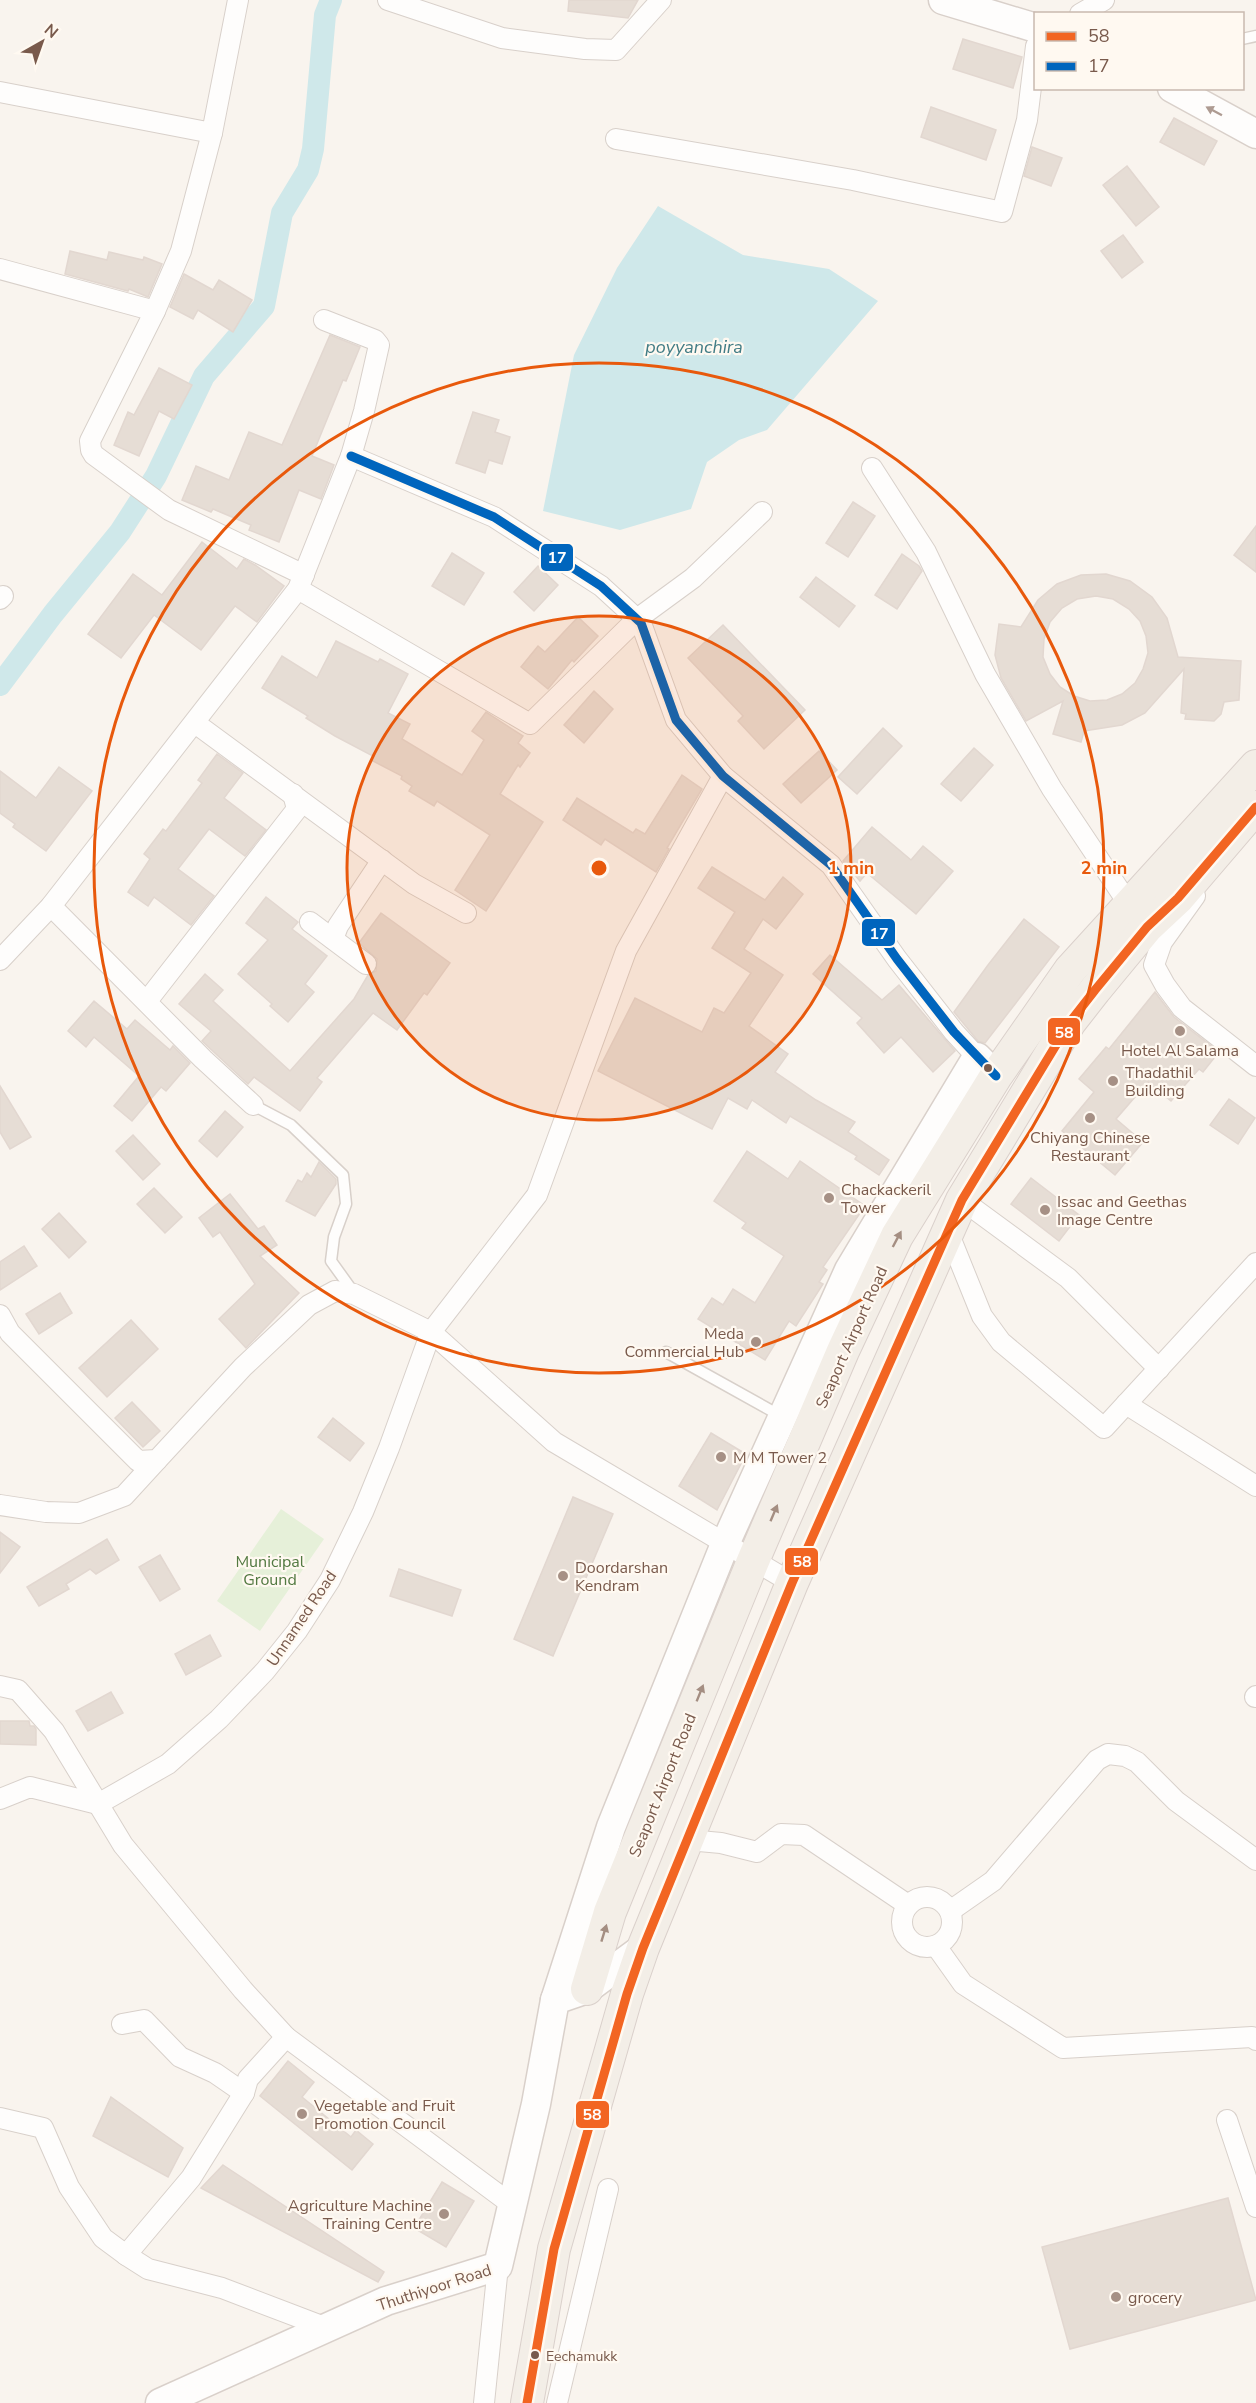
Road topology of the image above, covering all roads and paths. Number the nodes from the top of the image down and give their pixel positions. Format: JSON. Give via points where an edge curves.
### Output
{"nodes":[{"id":1,"x":238,"y":0,"type":"edge"},
{"id":2,"x":388,"y":0,"type":"edge"},
{"id":3,"x":661,"y":0,"type":"edge"},
{"id":4,"x":943,"y":0,"type":"edge"},
{"id":5,"x":1104,"y":0,"type":"edge"},
{"id":6,"x":1083,"y":12,"type":"edge"},
{"id":7,"x":1034,"y":28,"type":"edge"},
{"id":8,"x":1034,"y":55,"type":"edge"},
{"id":9,"x":1176,"y":90,"type":"edge"},
{"id":10,"x":0,"y":92,"type":"edge"},
{"id":11,"x":212,"y":133,"type":"junction"},
{"id":12,"x":1256,"y":134,"type":"edge"},
{"id":13,"x":616,"y":139,"type":"dead end"},
{"id":14,"x":0,"y":269,"type":"edge"},
{"id":15,"x":155,"y":311,"type":"junction"},
{"id":16,"x":324,"y":320,"type":"dead end"},
{"id":17,"x":351,"y":456,"type":"junction"},
{"id":18,"x":872,"y":468,"type":"dead end"},
{"id":19,"x":762,"y":512,"type":"dead end"},
{"id":20,"x":301,"y":582,"type":"junction"},
{"id":21,"x":637,"y":619,"type":"junction"},
{"id":22,"x":195,"y":723,"type":"junction"},
{"id":23,"x":1256,"y":766,"type":"edge"},
{"id":24,"x":723,"y":776,"type":"junction"},
{"id":25,"x":293,"y":794,"type":"junction"},
{"id":26,"x":1256,"y":807,"type":"edge"},
{"id":27,"x":1214,"y":856,"type":"junction"},
{"id":28,"x":382,"y":860,"type":"junction"},
{"id":29,"x":51,"y":906,"type":"junction"},
{"id":30,"x":466,"y":913,"type":"dead end"},
{"id":31,"x":1138,"y":916,"type":"junction"},
{"id":32,"x":310,"y":922,"type":"dead end"},
{"id":33,"x":333,"y":939,"type":"junction"},
{"id":34,"x":0,"y":960,"type":"edge"},
{"id":35,"x":366,"y":964,"type":"dead end"},
{"id":36,"x":147,"y":1001,"type":"junction"},
{"id":37,"x":987,"y":1066,"type":"junction"},
{"id":38,"x":1256,"y":1066,"type":"edge"},
{"id":39,"x":253,"y":1105,"type":"joint"},
{"id":40,"x":963,"y":1200,"type":"junction"},
{"id":41,"x":948,"y":1232,"type":"junction"},
{"id":42,"x":1256,"y":1263,"type":"edge"},
{"id":43,"x":354,"y":1294,"type":"junction"},
{"id":44,"x":0,"y":1315,"type":"edge"},
{"id":45,"x":431,"y":1332,"type":"junction"},
{"id":46,"x":666,"y":1352,"type":"dead end"},
{"id":47,"x":1159,"y":1368,"type":"junction"},
{"id":48,"x":1126,"y":1404,"type":"junction"},
{"id":49,"x":783,"y":1417,"type":"junction"},
{"id":50,"x":157,"y":1460,"type":"junction"},
{"id":51,"x":1256,"y":1486,"type":"edge"},
{"id":52,"x":0,"y":1505,"type":"edge"},
{"id":53,"x":725,"y":1544,"type":"junction"},
{"id":54,"x":753,"y":1561,"type":"junction"},
{"id":55,"x":792,"y":1583,"type":"junction"},
{"id":56,"x":0,"y":1686,"type":"edge"},
{"id":57,"x":0,"y":1799,"type":"edge"},
{"id":58,"x":98,"y":1804,"type":"junction"},
{"id":59,"x":688,"y":1840,"type":"junction"},
{"id":60,"x":1256,"y":1860,"type":"edge"},
{"id":61,"x":908,"y":1905,"type":"junction"},
{"id":62,"x":950,"y":1911,"type":"junction"},
{"id":63,"x":936,"y":1946,"type":"junction"},
{"id":64,"x":643,"y":1948,"type":"junction"},
{"id":65,"x":587,"y":1989,"type":"junction"},
{"id":66,"x":555,"y":2000,"type":"junction"},
{"id":67,"x":122,"y":2024,"type":"dead end"},
{"id":68,"x":286,"y":2037,"type":"junction"},
{"id":69,"x":1256,"y":2040,"type":"edge"},
{"id":70,"x":244,"y":2093,"type":"junction"},
{"id":71,"x":0,"y":2118,"type":"edge"},
{"id":72,"x":1227,"y":2120,"type":"dead end"},
{"id":73,"x":608,"y":2189,"type":"dead end"},
{"id":74,"x":511,"y":2204,"type":"junction"},
{"id":75,"x":1256,"y":2207,"type":"edge"},
{"id":76,"x":126,"y":2255,"type":"junction"},
{"id":77,"x":498,"y":2266,"type":"junction"},
{"id":78,"x":327,"y":2328,"type":"junction"},
{"id":79,"x":160,"y":2403,"type":"edge"},
{"id":80,"x":484,"y":2403,"type":"edge"},
{"id":81,"x":527,"y":2403,"type":"edge"},
{"id":82,"x":557,"y":2403,"type":"edge"}],
"edges":[{"from":1,"to":11,"type":"street"},
{"from":2,"to":3,"type":"street","via":[[502,38],[616,50]]},
{"from":4,"to":7,"type":"street"},
{"from":5,"to":6,"type":"street"},
{"from":8,"to":13,"type":"street","via":[[1027,120],[1002,212],[853,180]]},
{"from":12,"to":9,"type":"street","one_way":true},
{"from":10,"to":11,"type":"street"},
{"from":11,"to":15,"type":"street","via":[[181,251]]},
{"from":14,"to":15,"type":"street"},
{"from":15,"to":20,"type":"street","via":[[90,441],[91,450],[169,510]]},
{"from":16,"to":17,"type":"street","via":[[375,339],[379,345]]},
{"from":17,"to":20,"type":"street"},
{"from":17,"to":21,"type":"street","via":[[494,517],[601,586]]},
{"from":18,"to":31,"type":"street","via":[[926,552],[985,674],[1052,789]]},
{"from":19,"to":21,"type":"street","via":[[693,578]]},
{"from":20,"to":21,"type":"street","via":[[530,724]]},
{"from":20,"to":22,"type":"street"},
{"from":21,"to":24,"type":"street","via":[[676,720]]},
{"from":22,"to":25,"type":"street"},
{"from":22,"to":29,"type":"street"},
{"from":23,"to":31,"type":"main road","name":"Seaport Airport Road","via":[[1172,861]]},
{"from":24,"to":37,"type":"street","via":[[831,865],[897,959],[954,1032]]},
{"from":24,"to":45,"type":"street","name":"Unnamed Road","via":[[626,951],[537,1195]]},
{"from":25,"to":28,"type":"street"},
{"from":25,"to":36,"type":"street","via":[[297,809]]},
{"from":26,"to":27,"type":"main road","name":"Seaport Airport Road"},
{"from":27,"to":31,"type":"main road","name":"Seaport Airport Road","via":[[1178,898]]},
{"from":27,"to":38,"type":"street","via":[[1201,888],[1162,942],[1154,965],[1182,1008]]},
{"from":28,"to":30,"type":"street","via":[[414,884]]},
{"from":28,"to":33,"type":"street"},
{"from":29,"to":34,"type":"street"},
{"from":29,"to":36,"type":"street"},
{"from":31,"to":37,"type":"main road","name":"Seaport Airport Road","via":[[1070,970]]},
{"from":31,"to":40,"type":"main road","name":"Seaport Airport Road"},
{"from":32,"to":33,"type":"street"},
{"from":33,"to":35,"type":"street"},
{"from":36,"to":39,"type":"street"},
{"from":37,"to":49,"type":"street","name":"Thuthiyoor Road","via":[[849,1270]]},
{"from":54,"to":37,"type":"main road","name":"Seaport Airport Road","one_way":true,"via":[[897,1236]]},
{"from":39,"to":43,"type":"lane","via":[[291,1125],[343,1175],[346,1204],[334,1237],[331,1261]]},
{"from":40,"to":41,"type":"main road","name":"Seaport Airport Road"},
{"from":40,"to":47,"type":"street","via":[[1068,1278]]},
{"from":41,"to":48,"type":"street","via":[[982,1316],[1001,1342],[1104,1428]]},
{"from":41,"to":55,"type":"main road","name":"Seaport Airport Road"},
{"from":42,"to":47,"type":"street"},
{"from":43,"to":45,"type":"street"},
{"from":43,"to":50,"type":"street","via":[[334,1291],[309,1305],[243,1367]]},
{"from":44,"to":50,"type":"street","via":[[10,1334],[138,1461]]},
{"from":45,"to":53,"type":"street","via":[[554,1442]]},
{"from":45,"to":58,"type":"street","name":"Unnamed Road","via":[[363,1512],[330,1580],[297,1630],[219,1719],[168,1764]]},
{"from":46,"to":49,"type":"lane"},
{"from":47,"to":48,"type":"street"},
{"from":48,"to":51,"type":"street"},
{"from":49,"to":53,"type":"street","name":"Thuthiyoor Road"},
{"from":50,"to":52,"type":"street","via":[[124,1496],[79,1513]]},
{"from":53,"to":54,"type":"street"},
{"from":53,"to":66,"type":"street","name":"Thuthiyoor Road","via":[[611,1827]]},
{"from":54,"to":55,"type":"street"},
{"from":65,"to":54,"type":"main road","name":"Seaport Airport Road","one_way":true,"via":[[610,1912]]},
{"from":55,"to":59,"type":"main road","name":"Seaport Airport Road"},
{"from":56,"to":58,"type":"street","via":[[18,1689],[54,1731]]},
{"from":57,"to":58,"type":"street","via":[[30,1787]]},
{"from":58,"to":68,"type":"street","via":[[131,1854]]},
{"from":59,"to":61,"type":"street","via":[[757,1851],[781,1834],[804,1835]]},
{"from":59,"to":64,"type":"main road","name":"Seaport Airport Road"},
{"from":60,"to":62,"type":"street","via":[[1176,1801],[1137,1762],[1108,1754],[1097,1760],[993,1881]]},
{"from":61,"to":62,"type":"street","via":[[918,1898],[930,1897]]},
{"from":61,"to":63,"type":"street","via":[[902,1917],[903,1931],[911,1942],[923,1947]]},
{"from":62,"to":63,"type":"street","via":[[952,1925],[947,1938]]},
{"from":63,"to":69,"type":"street","via":[[963,1984],[1064,2048],[1252,2037]]},
{"from":64,"to":65,"type":"street"},
{"from":64,"to":81,"type":"main road","name":"Seaport Airport Road","via":[[554,2248]]},
{"from":65,"to":66,"type":"street"},
{"from":66,"to":74,"type":"street","name":"Thuthiyoor Road","via":[[536,2104]]},
{"from":67,"to":70,"type":"street","via":[[144,2020],[180,2058],[215,2073]]},
{"from":68,"to":70,"type":"street","via":[[248,2079]]},
{"from":68,"to":74,"type":"street"},
{"from":70,"to":76,"type":"street","via":[[191,2178]]},
{"from":71,"to":76,"type":"street","via":[[43,2128],[75,2196],[103,2238]]},
{"from":72,"to":75,"type":"street"},
{"from":73,"to":82,"type":"street"},
{"from":74,"to":77,"type":"street","name":"Thuthiyoor Road"},
{"from":76,"to":78,"type":"street","via":[[148,2269],[222,2288]]},
{"from":77,"to":78,"type":"street","name":"Thuthiyoor Road","via":[[386,2301]]},
{"from":77,"to":80,"type":"street"},
{"from":78,"to":79,"type":"street","name":"Thuthiyoor Road"}]}
